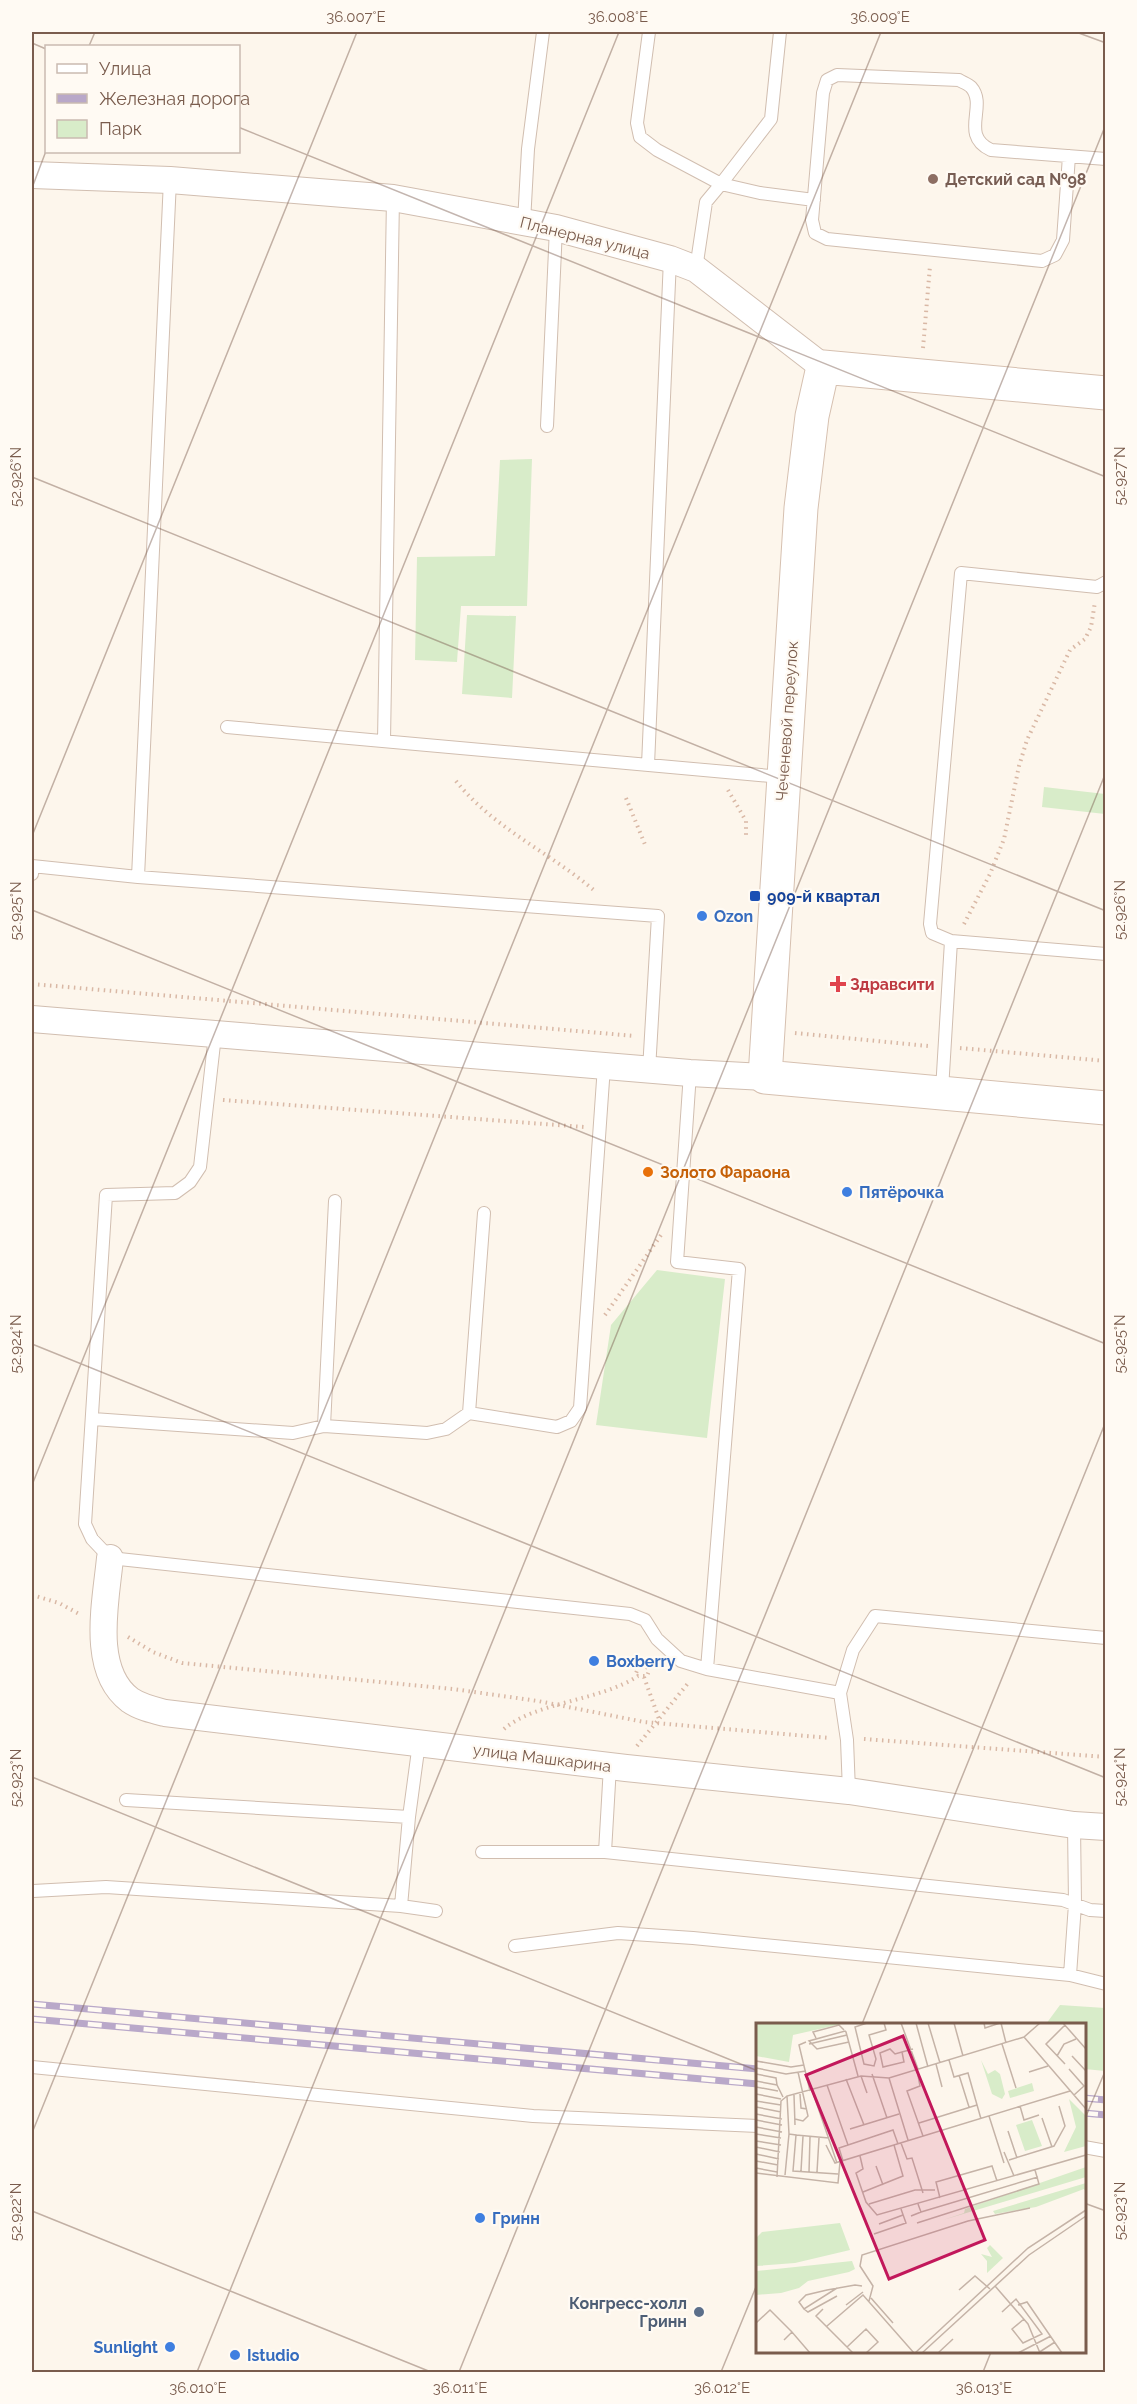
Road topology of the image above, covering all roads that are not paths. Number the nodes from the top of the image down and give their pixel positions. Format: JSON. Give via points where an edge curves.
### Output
{"nodes":[{"id":1,"x":543,"y":32,"type":"edge"},
{"id":2,"x":649,"y":32,"type":"edge"},
{"id":3,"x":780,"y":32,"type":"edge"},
{"id":4,"x":1069,"y":156,"type":"junction"},
{"id":5,"x":1106,"y":159,"type":"edge"},
{"id":6,"x":32,"y":175,"type":"edge"},
{"id":7,"x":170,"y":180,"type":"junction"},
{"id":8,"x":721,"y":184,"type":"junction"},
{"id":9,"x":393,"y":198,"type":"junction"},
{"id":10,"x":814,"y":200,"type":"junction"},
{"id":11,"x":524,"y":222,"type":"junction"},
{"id":12,"x":556,"y":228,"type":"junction"},
{"id":13,"x":670,"y":259,"type":"junction"},
{"id":14,"x":696,"y":269,"type":"junction"},
{"id":15,"x":824,"y":367,"type":"junction"},
{"id":16,"x":1106,"y":393,"type":"edge"},
{"id":17,"x":547,"y":426,"type":"dead end"},
{"id":18,"x":1101,"y":585,"type":"edge"},
{"id":19,"x":227,"y":727,"type":"dead end"},
{"id":20,"x":384,"y":741,"type":"junction"},
{"id":21,"x":648,"y":765,"type":"junction"},
{"id":22,"x":784,"y":777,"type":"junction"},
{"id":23,"x":32,"y":874,"type":"edge"},
{"id":24,"x":138,"y":877,"type":"junction"},
{"id":25,"x":951,"y":941,"type":"junction"},
{"id":26,"x":1106,"y":954,"type":"edge"},
{"id":27,"x":32,"y":1019,"type":"edge"},
{"id":28,"x":215,"y":1035,"type":"junction"},
{"id":29,"x":604,"y":1066,"type":"junction"},
{"id":30,"x":649,"y":1070,"type":"junction"},
{"id":31,"x":690,"y":1073,"type":"junction"},
{"id":32,"x":765,"y":1077,"type":"junction"},
{"id":33,"x":942,"y":1092,"type":"junction"},
{"id":34,"x":1106,"y":1108,"type":"edge"},
{"id":35,"x":334,"y":1200,"type":"dead end"},
{"id":36,"x":484,"y":1213,"type":"dead end"},
{"id":37,"x":470,"y":1413,"type":"junction"},
{"id":38,"x":93,"y":1419,"type":"junction"},
{"id":39,"x":324,"y":1426,"type":"junction"},
{"id":40,"x":110,"y":1558,"type":"junction"},
{"id":41,"x":1106,"y":1638,"type":"edge"},
{"id":42,"x":707,"y":1669,"type":"junction"},
{"id":43,"x":840,"y":1693,"type":"junction"},
{"id":44,"x":419,"y":1743,"type":"junction"},
{"id":45,"x":618,"y":1767,"type":"junction"},
{"id":46,"x":849,"y":1791,"type":"junction"},
{"id":47,"x":126,"y":1800,"type":"dead end"},
{"id":48,"x":409,"y":1817,"type":"junction"},
{"id":49,"x":1074,"y":1825,"type":"junction"},
{"id":50,"x":1106,"y":1827,"type":"edge"},
{"id":51,"x":482,"y":1852,"type":"dead end"},
{"id":52,"x":605,"y":1852,"type":"junction"},
{"id":53,"x":33,"y":1891,"type":"dead end"},
{"id":54,"x":1075,"y":1905,"type":"junction"},
{"id":55,"x":401,"y":1906,"type":"junction"},
{"id":56,"x":436,"y":1911,"type":"dead end"},
{"id":57,"x":1106,"y":1911,"type":"edge"},
{"id":58,"x":515,"y":1946,"type":"dead end"},
{"id":59,"x":1070,"y":1975,"type":"junction"},
{"id":60,"x":1106,"y":1984,"type":"edge"},
{"id":61,"x":32,"y":2067,"type":"edge"},
{"id":62,"x":756,"y":2126,"type":"edge"},
{"id":63,"x":1086,"y":2147,"type":"edge"},
{"id":64,"x":1106,"y":2151,"type":"edge"}],
"edges":[{"from":1,"to":11,"type":"lane","via":[[528,149]]},
{"from":2,"to":8,"type":"lane","via":[[637,123],[640,137]]},
{"from":3,"to":8,"type":"lane","via":[[771,119]]},
{"from":4,"to":5,"type":"lane"},
{"from":4,"to":10,"type":"lane","via":[[1062,240],[1055,255],[1042,261],[827,239],[815,233]]},
{"from":4,"to":10,"type":"lane","via":[[991,150],[980,145],[975,133],[975,96],[971,86],[959,80],[837,75],[827,80],[823,93]]},
{"from":6,"to":7,"type":"street","name":"Планерная улица"},
{"from":7,"to":9,"type":"street","name":"Планерная улица"},
{"from":7,"to":24,"type":"lane"},
{"from":8,"to":10,"type":"lane"},
{"from":8,"to":14,"type":"lane","via":[[706,202]]},
{"from":9,"to":11,"type":"street","name":"Планерная улица"},
{"from":9,"to":20,"type":"lane"},
{"from":11,"to":12,"type":"street","name":"Планерная улица"},
{"from":12,"to":13,"type":"street","name":"Планерная улица"},
{"from":12,"to":17,"type":"lane"},
{"from":13,"to":14,"type":"street","name":"Планерная улица"},
{"from":13,"to":21,"type":"lane"},
{"from":14,"to":15,"type":"street","name":"Планерная улица"},
{"from":15,"to":16,"type":"street"},
{"from":15,"to":22,"type":"street","name":"Чеченевой переулок","via":[[812,416],[801,508]]},
{"from":18,"to":25,"type":"lane","via":[[961,573],[930,924],[932,933]]},
{"from":19,"to":20,"type":"lane"},
{"from":20,"to":21,"type":"lane"},
{"from":21,"to":22,"type":"lane"},
{"from":22,"to":32,"type":"street","name":"Чеченевой переулок"},
{"from":23,"to":24,"type":"lane","via":[[32,866]]},
{"from":24,"to":30,"type":"lane","via":[[658,916]]},
{"from":25,"to":26,"type":"lane"},
{"from":25,"to":33,"type":"lane"},
{"from":27,"to":28,"type":"street"},
{"from":28,"to":29,"type":"street"},
{"from":28,"to":38,"type":"lane","via":[[200,1167],[190,1182],[175,1193],[105,1195]]},
{"from":29,"to":30,"type":"street"},
{"from":29,"to":37,"type":"lane","via":[[580,1408],[571,1421],[557,1427]]},
{"from":30,"to":31,"type":"street"},
{"from":31,"to":32,"type":"street"},
{"from":31,"to":42,"type":"lane","via":[[677,1262],[739,1269]]},
{"from":32,"to":33,"type":"street"},
{"from":33,"to":34,"type":"street"},
{"from":35,"to":39,"type":"lane"},
{"from":36,"to":37,"type":"lane"},
{"from":37,"to":39,"type":"lane","via":[[446,1428],[427,1433]]},
{"from":38,"to":39,"type":"lane","via":[[292,1433]]},
{"from":38,"to":40,"type":"lane","via":[[86,1524],[92,1539]]},
{"from":40,"to":42,"type":"lane","via":[[630,1614],[645,1620],[657,1639],[681,1661]]},
{"from":40,"to":44,"type":"street","name":"улица Машкарина","via":[[105,1655],[109,1674],[129,1699],[165,1713]]},
{"from":41,"to":43,"type":"lane","via":[[875,1616],[853,1650]]},
{"from":42,"to":43,"type":"lane"},
{"from":43,"to":46,"type":"lane"},
{"from":44,"to":45,"type":"street","name":"улица Машкарина"},
{"from":44,"to":48,"type":"lane"},
{"from":45,"to":46,"type":"street","name":"улица Машкарина"},
{"from":45,"to":52,"type":"lane"},
{"from":46,"to":49,"type":"street","name":"улица Машкарина"},
{"from":47,"to":48,"type":"lane"},
{"from":48,"to":55,"type":"lane"},
{"from":49,"to":50,"type":"street","name":"улица Машкарина"},
{"from":49,"to":54,"type":"lane"},
{"from":51,"to":52,"type":"lane"},
{"from":52,"to":54,"type":"lane","via":[[1064,1900]]},
{"from":53,"to":55,"type":"lane","via":[[106,1887]]},
{"from":54,"to":57,"type":"lane"},
{"from":54,"to":59,"type":"lane"},
{"from":55,"to":56,"type":"lane"},
{"from":58,"to":59,"type":"lane","via":[[618,1933]]},
{"from":59,"to":60,"type":"lane"},
{"from":61,"to":62,"type":"lane","via":[[533,2116]]},
{"from":63,"to":64,"type":"lane"}]}
